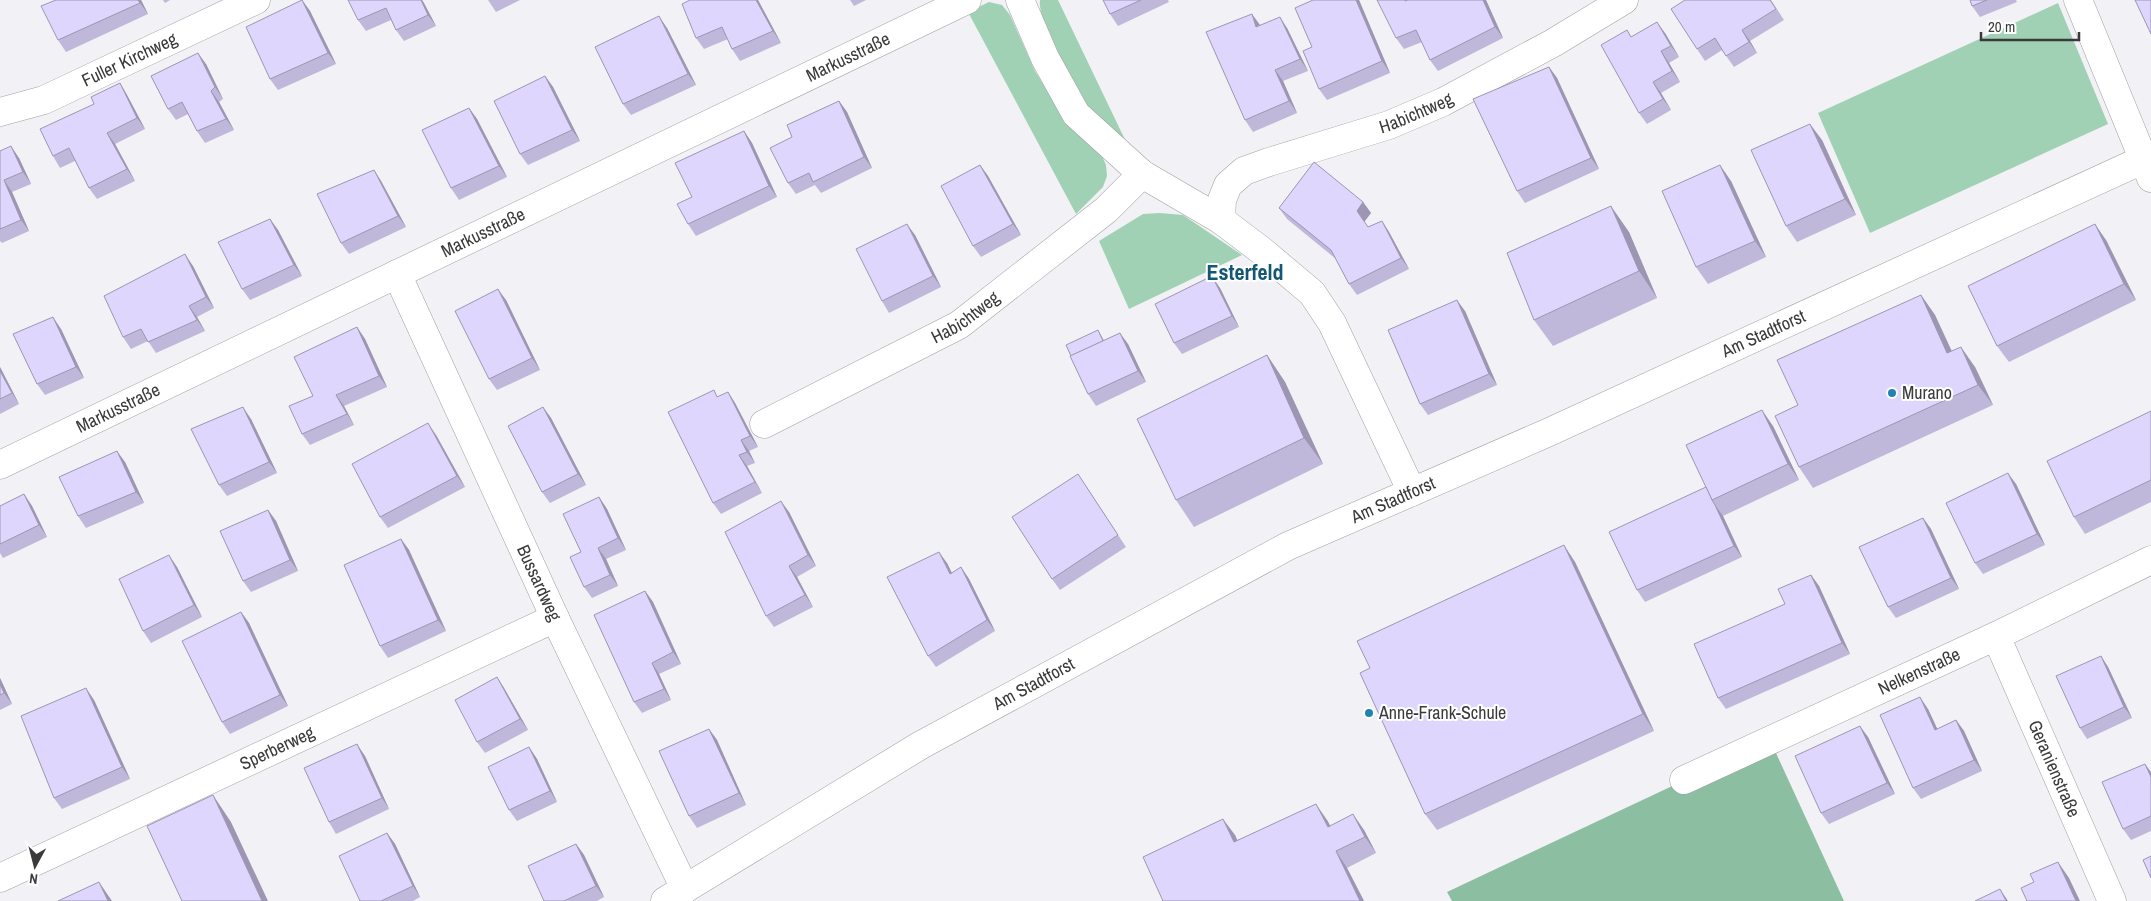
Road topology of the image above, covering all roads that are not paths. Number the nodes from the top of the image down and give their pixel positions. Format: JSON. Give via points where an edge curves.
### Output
{"nodes":[{"id":1,"x":256,"y":0,"type":"edge"},
{"id":2,"x":967,"y":0,"type":"edge"},
{"id":3,"x":1020,"y":0,"type":"edge"},
{"id":4,"x":1624,"y":0,"type":"edge"},
{"id":5,"x":2078,"y":0,"type":"edge"},
{"id":6,"x":0,"y":112,"type":"edge"},
{"id":7,"x":2148,"y":164,"type":"edge"},
{"id":8,"x":1142,"y":174,"type":"junction"},
{"id":9,"x":1221,"y":220,"type":"junction"},
{"id":10,"x":397,"y":274,"type":"junction"},
{"id":11,"x":764,"y":424,"type":"dead end"},
{"id":12,"x":0,"y":465,"type":"edge"},
{"id":13,"x":1412,"y":492,"type":"junction"},
{"id":14,"x":2151,"y":560,"type":"edge"},
{"id":15,"x":554,"y":618,"type":"junction"},
{"id":16,"x":1996,"y":636,"type":"junction"},
{"id":17,"x":1684,"y":780,"type":"dead end"},
{"id":18,"x":0,"y":878,"type":"edge"},
{"id":19,"x":675,"y":895,"type":"edge"},
{"id":20,"x":2112,"y":901,"type":"edge"}],
"edges":[{"from":1,"to":6,"type":"street","name":"Fuller Kirchweg","via":[[44,100]]},
{"from":2,"to":10,"type":"street","name":"Markusstraße"},
{"from":3,"to":8,"type":"street","via":[[1045,58],[1076,114]]},
{"from":4,"to":9,"type":"street","name":"Habichtweg","via":[[1444,102],[1389,125],[1244,171],[1228,186],[1222,200]]},
{"from":5,"to":7,"type":"street"},
{"from":7,"to":13,"type":"street","name":"Am Stadtforst"},
{"from":8,"to":9,"type":"street"},
{"from":8,"to":11,"type":"street","name":"Habichtweg","via":[[1106,210],[959,325]]},
{"from":9,"to":13,"type":"street","via":[[1312,293],[1332,323]]},
{"from":10,"to":12,"type":"street","name":"Markusstraße"},
{"from":10,"to":15,"type":"street","name":"Bussardweg"},
{"from":13,"to":19,"type":"street","name":"Am Stadtforst","via":[[1288,546],[920,745]]},
{"from":14,"to":16,"type":"street","name":"Nelkenstraße"},
{"from":15,"to":18,"type":"street","name":"Sperberweg"},
{"from":15,"to":19,"type":"street","name":"Bussardweg"},
{"from":16,"to":17,"type":"street","name":"Nelkenstraße"},
{"from":16,"to":20,"type":"street","name":"Geranienstraße"}]}
